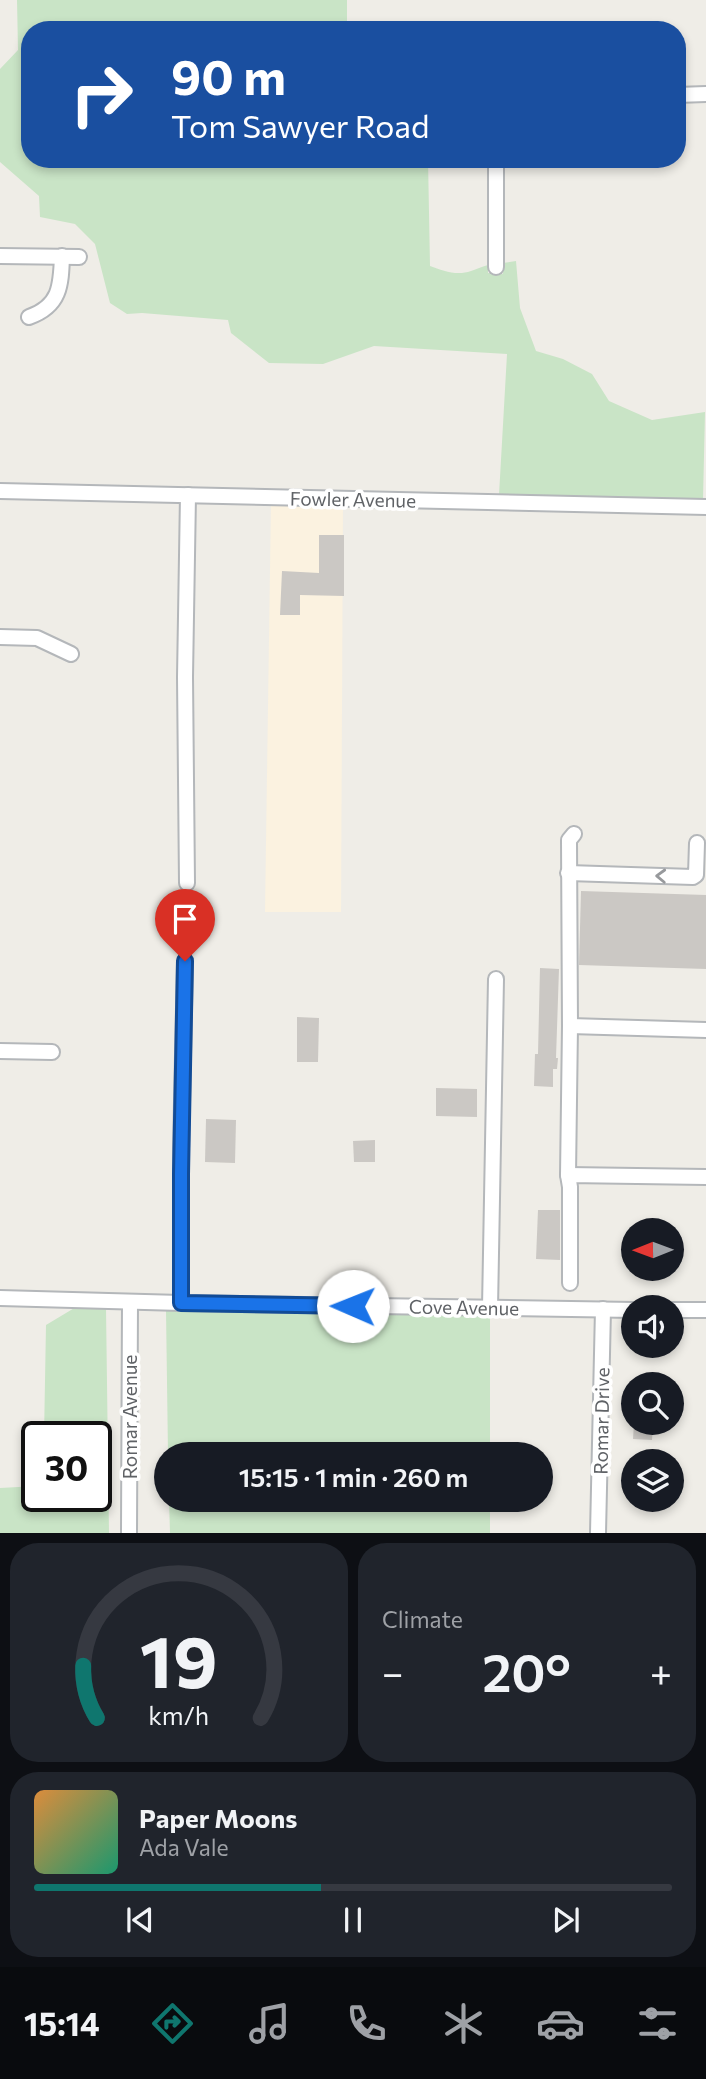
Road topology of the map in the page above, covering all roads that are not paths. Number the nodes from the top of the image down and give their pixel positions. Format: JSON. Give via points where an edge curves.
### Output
{"nodes":[{"id":1,"x":706,"y":94,"type":"edge"},
{"id":2,"x":686,"y":95,"type":"edge"},
{"id":3,"x":496,"y":168,"type":"edge"},
{"id":4,"x":0,"y":256,"type":"edge"},
{"id":5,"x":62,"y":257,"type":"junction"},
{"id":6,"x":79,"y":257,"type":"dead end"},
{"id":7,"x":496,"y":267,"type":"dead end"},
{"id":8,"x":29,"y":317,"type":"dead end"},
{"id":9,"x":0,"y":491,"type":"edge"},
{"id":10,"x":188,"y":495,"type":"junction"},
{"id":11,"x":706,"y":507,"type":"edge"},
{"id":12,"x":0,"y":637,"type":"edge"},
{"id":13,"x":71,"y":653,"type":"dead end"},
{"id":14,"x":574,"y":834,"type":"dead end"},
{"id":15,"x":697,"y":843,"type":"dead end"},
{"id":16,"x":568,"y":873,"type":"junction"},
{"id":17,"x":187,"y":883,"type":"dead end"},
{"id":18,"x":185,"y":961,"type":"dead end"},
{"id":19,"x":496,"y":979,"type":"dead end"},
{"id":20,"x":570,"y":1026,"type":"junction"},
{"id":21,"x":706,"y":1030,"type":"edge"},
{"id":22,"x":0,"y":1051,"type":"edge"},
{"id":23,"x":52,"y":1052,"type":"dead end"},
{"id":24,"x":568,"y":1175,"type":"junction"},
{"id":25,"x":706,"y":1177,"type":"edge"},
{"id":26,"x":570,"y":1283,"type":"dead end"},
{"id":27,"x":0,"y":1298,"type":"edge"},
{"id":28,"x":130,"y":1302,"type":"junction"},
{"id":29,"x":181,"y":1303,"type":"junction"},
{"id":30,"x":490,"y":1308,"type":"junction"},
{"id":31,"x":603,"y":1309,"type":"junction"},
{"id":32,"x":621,"y":1310,"type":"edge"},
{"id":33,"x":684,"y":1310,"type":"edge"},
{"id":34,"x":706,"y":1310,"type":"edge"},
{"id":35,"x":129,"y":1533,"type":"edge"},
{"id":36,"x":598,"y":1533,"type":"edge"}],
"edges":[{"from":1,"to":2,"type":"street"},
{"from":3,"to":7,"type":"street"},
{"from":4,"to":5,"type":"street"},
{"from":5,"to":6,"type":"street"},
{"from":5,"to":8,"type":"street","via":[[55,299],[43,312]]},
{"from":9,"to":10,"type":"street","name":"Fowler Avenue"},
{"from":10,"to":11,"type":"street","name":"Fowler Avenue"},
{"from":10,"to":17,"type":"street"},
{"from":12,"to":13,"type":"street","via":[[37,638]]},
{"from":14,"to":16,"type":"street","via":[[569,839]]},
{"from":15,"to":16,"type":"street","one_way":true,"via":[[693,877]]},
{"from":16,"to":20,"type":"street"},
{"from":18,"to":29,"type":"street"},
{"from":19,"to":30,"type":"street"},
{"from":20,"to":21,"type":"street"},
{"from":20,"to":24,"type":"street"},
{"from":22,"to":23,"type":"street"},
{"from":24,"to":25,"type":"street"},
{"from":24,"to":26,"type":"street"},
{"from":27,"to":28,"type":"street","name":"Cove Avenue"},
{"from":28,"to":29,"type":"street","name":"Cove Avenue"},
{"from":28,"to":35,"type":"street","name":"Romar Avenue"},
{"from":29,"to":30,"type":"street","name":"Cove Avenue"},
{"from":30,"to":31,"type":"street","name":"Cove Avenue"},
{"from":31,"to":32,"type":"street","name":"Cove Avenue"},
{"from":31,"to":36,"type":"street","name":"Romar Drive"},
{"from":33,"to":34,"type":"street"}]}
